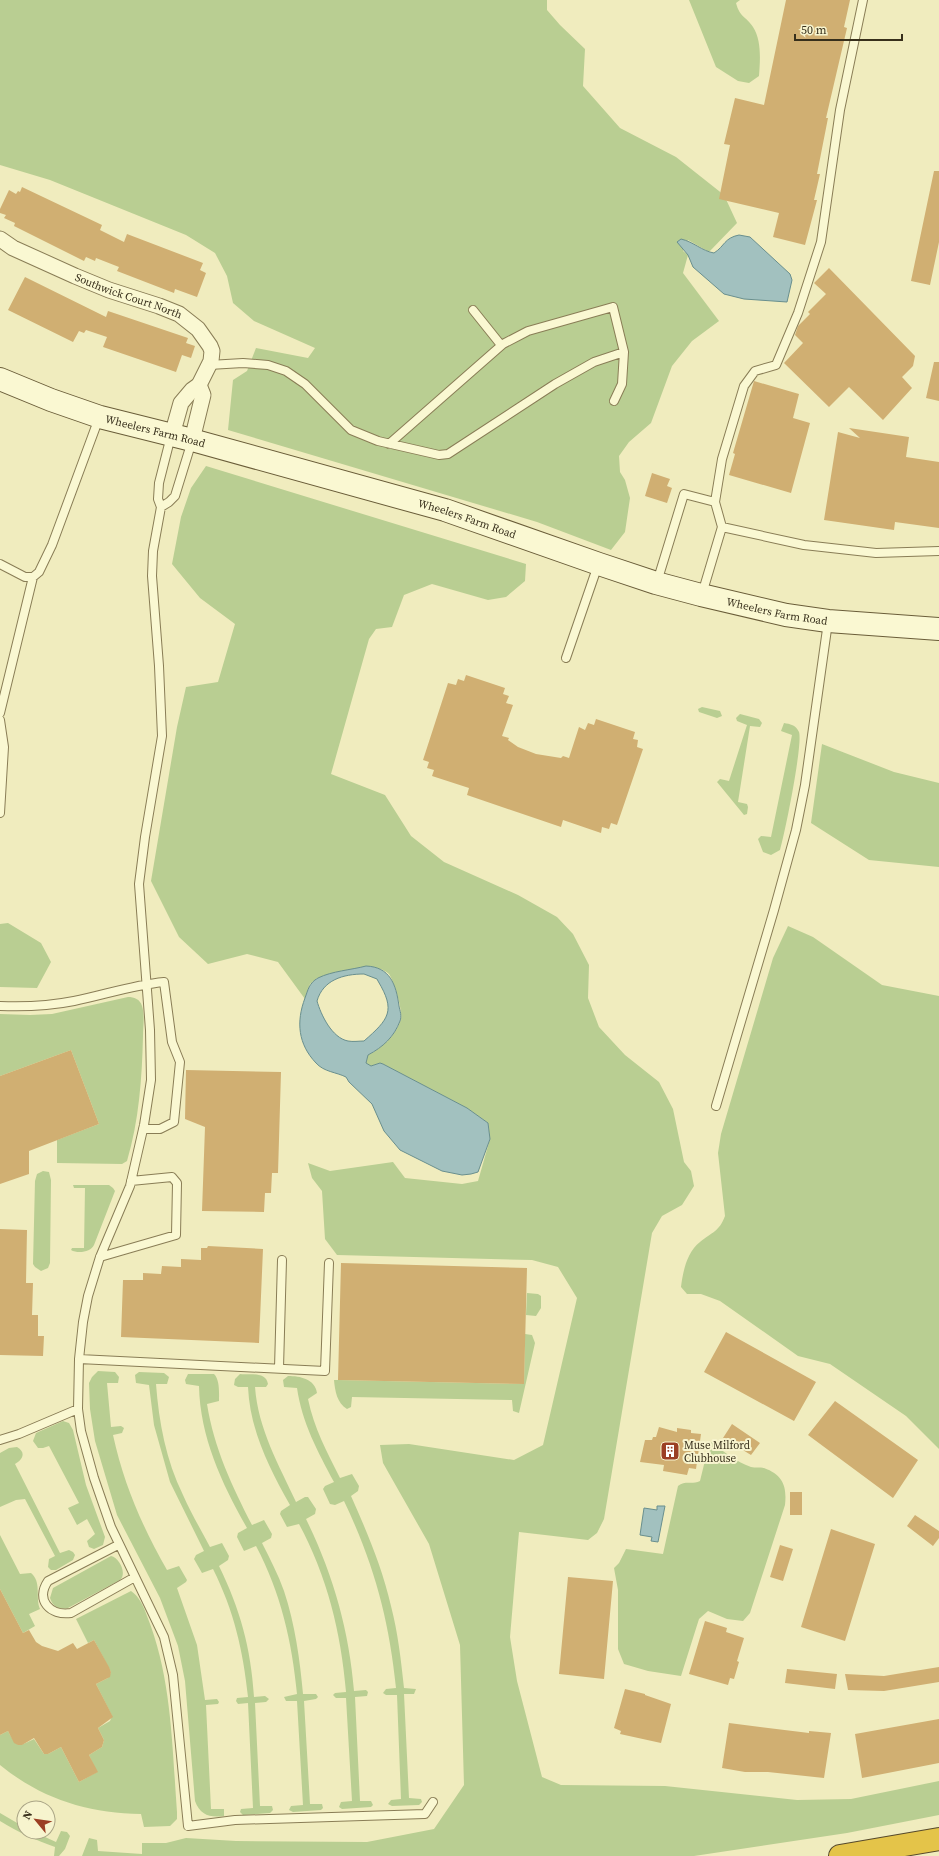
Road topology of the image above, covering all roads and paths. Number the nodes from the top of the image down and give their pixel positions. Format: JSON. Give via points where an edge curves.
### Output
{"nodes":[{"id":1,"x":863,"y":0,"type":"edge"},
{"id":2,"x":0,"y":239,"type":"edge"},
{"id":3,"x":473,"y":310,"type":"dead end"},
{"id":4,"x":501,"y":345,"type":"junction"},
{"id":5,"x":624,"y":352,"type":"junction"},
{"id":6,"x":209,"y":365,"type":"junction"},
{"id":7,"x":0,"y":379,"type":"edge"},
{"id":8,"x":199,"y":385,"type":"junction"},
{"id":9,"x":614,"y":401,"type":"dead end"},
{"id":10,"x":100,"y":417,"type":"junction"},
{"id":11,"x":172,"y":435,"type":"junction"},
{"id":12,"x":192,"y":440,"type":"junction"},
{"id":13,"x":389,"y":444,"type":"junction"},
{"id":14,"x":715,"y":502,"type":"junction"},
{"id":15,"x":161,"y":507,"type":"junction"},
{"id":16,"x":722,"y":527,"type":"junction"},
{"id":17,"x":939,"y":551,"type":"edge"},
{"id":18,"x":0,"y":564,"type":"edge"},
{"id":19,"x":599,"y":564,"type":"junction"},
{"id":20,"x":33,"y":577,"type":"junction"},
{"id":21,"x":656,"y":583,"type":"junction"},
{"id":22,"x":701,"y":595,"type":"junction"},
{"id":23,"x":828,"y":621,"type":"junction"},
{"id":24,"x":939,"y":629,"type":"edge"},
{"id":25,"x":566,"y":658,"type":"dead end"},
{"id":26,"x":0,"y":713,"type":"edge"},
{"id":27,"x":0,"y":720,"type":"edge"},
{"id":28,"x":0,"y":806,"type":"edge"},
{"id":29,"x":0,"y":813,"type":"edge"},
{"id":30,"x":146,"y":983,"type":"junction"},
{"id":31,"x":0,"y":1006,"type":"edge"},
{"id":32,"x":716,"y":1106,"type":"dead end"},
{"id":33,"x":143,"y":1129,"type":"junction"},
{"id":34,"x":131,"y":1180,"type":"junction"},
{"id":35,"x":100,"y":1257,"type":"junction"},
{"id":36,"x":282,"y":1260,"type":"dead end"},
{"id":37,"x":330,"y":1263,"type":"dead end"},
{"id":38,"x":79,"y":1359,"type":"junction"},
{"id":39,"x":279,"y":1368,"type":"junction"},
{"id":40,"x":78,"y":1409,"type":"junction"},
{"id":41,"x":0,"y":1440,"type":"edge"},
{"id":42,"x":118,"y":1545,"type":"junction"},
{"id":43,"x":135,"y":1577,"type":"junction"},
{"id":44,"x":433,"y":1802,"type":"dead end"},
{"id":45,"x":939,"y":1839,"type":"edge"},
{"id":46,"x":840,"y":1856,"type":"edge"}],
"edges":[{"from":1,"to":14,"type":"lane","via":[[840,110],[822,242],[798,313],[776,365],[755,371],[744,386],[722,459]]},
{"from":2,"to":6,"type":"street","name":"Southwick Court North","via":[[13,248],[75,276],[179,314],[198,330],[210,346],[212,356]]},
{"from":3,"to":4,"type":"lane"},
{"from":4,"to":5,"type":"lane","via":[[528,331],[613,307]]},
{"from":4,"to":13,"type":"lane"},
{"from":5,"to":9,"type":"lane","via":[[622,384]]},
{"from":5,"to":13,"type":"lane","via":[[594,362],[555,384],[448,454],[439,455]]},
{"from":6,"to":8,"type":"street","name":"Southwick Court North"},
{"from":6,"to":13,"type":"lane","via":[[243,363],[268,365],[286,371],[305,384],[351,430]]},
{"from":7,"to":10,"type":"main road","name":"Wheelers Farm Road"},
{"from":8,"to":11,"type":"street","name":"Southwick Court North","via":[[181,403]]},
{"from":8,"to":12,"type":"street","via":[[203,395]]},
{"from":10,"to":11,"type":"main road","name":"Wheelers Farm Road"},
{"from":10,"to":20,"type":"lane","via":[[52,545],[39,572]]},
{"from":11,"to":12,"type":"main road","name":"Wheelers Farm Road"},
{"from":11,"to":15,"type":"lane","via":[[158,487]]},
{"from":12,"to":15,"type":"lane","via":[[175,496]]},
{"from":12,"to":19,"type":"main road","name":"Wheelers Farm Road","via":[[445,510]]},
{"from":14,"to":16,"type":"lane"},
{"from":14,"to":21,"type":"lane","via":[[684,494]]},
{"from":15,"to":30,"type":"lane","via":[[153,551],[152,576],[162,736],[139,884]]},
{"from":16,"to":17,"type":"lane","via":[[804,545],[876,552]]},
{"from":16,"to":22,"type":"lane"},
{"from":18,"to":20,"type":"lane","via":[[25,577]]},
{"from":19,"to":21,"type":"main road","name":"Wheelers Farm Road"},
{"from":19,"to":25,"type":"lane"},
{"from":20,"to":26,"type":"lane"},
{"from":21,"to":22,"type":"main road","name":"Wheelers Farm Road"},
{"from":22,"to":23,"type":"main road","name":"Wheelers Farm Road","via":[[786,615]]},
{"from":23,"to":24,"type":"main road","name":"Wheelers Farm Road"},
{"from":23,"to":32,"type":"lane","via":[[805,785],[796,830]]},
{"from":27,"to":28,"type":"lane","via":[[4,747]]},
{"from":28,"to":29,"type":"lane"},
{"from":30,"to":31,"type":"lane","via":[[74,1001],[33,1007]]},
{"from":30,"to":33,"type":"lane","via":[[151,1080]]},
{"from":30,"to":33,"type":"lane","via":[[164,982],[172,1042],[180,1062],[174,1122],[160,1129]]},
{"from":33,"to":34,"type":"lane"},
{"from":34,"to":35,"type":"lane"},
{"from":34,"to":35,"type":"lane","via":[[172,1178],[177,1183],[176,1235]]},
{"from":35,"to":38,"type":"lane","via":[[88,1296]]},
{"from":36,"to":39,"type":"lane"},
{"from":37,"to":39,"type":"lane","via":[[325,1371]]},
{"from":38,"to":39,"type":"lane"},
{"from":38,"to":40,"type":"lane"},
{"from":40,"to":41,"type":"lane"},
{"from":40,"to":42,"type":"lane","via":[[81,1432],[94,1478]]},
{"from":42,"to":43,"type":"lane"},
{"from":42,"to":43,"type":"lane","via":[[48,1581],[42,1594],[44,1600],[55,1612],[71,1613]]},
{"from":43,"to":44,"type":"lane","via":[[164,1637],[173,1675],[188,1826],[235,1820],[424,1814]]},
{"from":45,"to":46,"type":"highway"}]}
